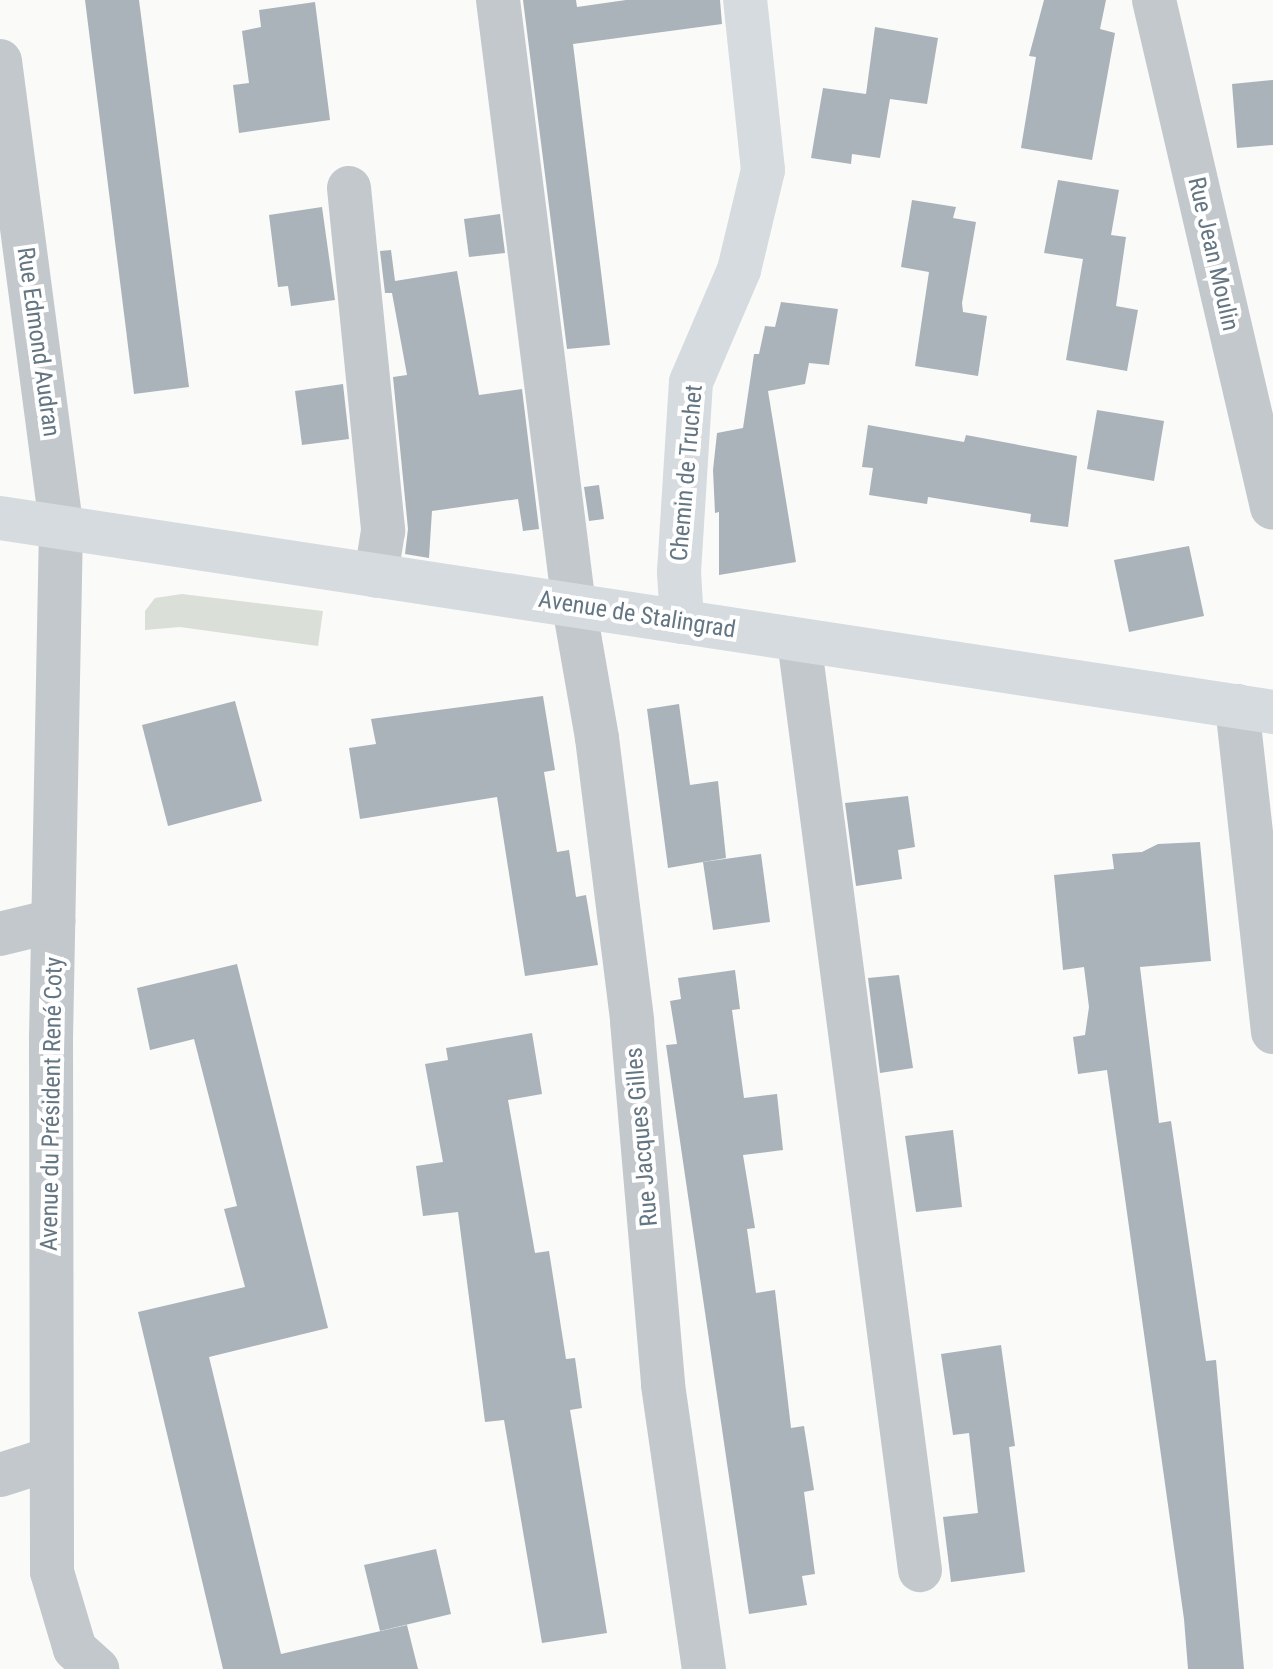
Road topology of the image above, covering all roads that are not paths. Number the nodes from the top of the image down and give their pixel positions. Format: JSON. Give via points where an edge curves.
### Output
{"nodes":[{"id":1,"x":498,"y":0,"type":"edge"},
{"id":2,"x":745,"y":0,"type":"edge"},
{"id":3,"x":1154,"y":0,"type":"edge"},
{"id":4,"x":0,"y":61,"type":"edge"},
{"id":5,"x":3,"y":107,"type":"edge"},
{"id":6,"x":349,"y":188,"type":"dead end"},
{"id":7,"x":1272,"y":507,"type":"edge"},
{"id":8,"x":0,"y":518,"type":"edge"},
{"id":9,"x":61,"y":527,"type":"junction"},
{"id":10,"x":376,"y":575,"type":"junction"},
{"id":11,"x":574,"y":606,"type":"junction"},
{"id":12,"x":682,"y":622,"type":"junction"},
{"id":13,"x":799,"y":640,"type":"junction"},
{"id":14,"x":1255,"y":709,"type":"edge"},
{"id":15,"x":53,"y":921,"type":"junction"},
{"id":16,"x":0,"y":934,"type":"edge"},
{"id":17,"x":1272,"y":1020,"type":"edge"},
{"id":18,"x":50,"y":1459,"type":"junction"},
{"id":19,"x":0,"y":1475,"type":"edge"},
{"id":20,"x":920,"y":1570,"type":"dead end"},
{"id":21,"x":97,"y":1669,"type":"edge"},
{"id":22,"x":704,"y":1669,"type":"edge"}],
"edges":[{"from":1,"to":11,"type":"street","name":"Rue Jacques Gilles"},
{"from":2,"to":12,"type":"main road","name":"Chemin de Truchet","via":[[763,170],[739,270],[691,382],[679,572]]},
{"from":3,"to":7,"type":"street","name":"Rue Jean Moulin"},
{"from":4,"to":5,"type":"street","name":"Rue Edmond Audran"},
{"from":5,"to":9,"type":"street","name":"Rue Edmond Audran"},
{"from":6,"to":10,"type":"street","via":[[383,531]]},
{"from":8,"to":9,"type":"main road","name":"Avenue de Stalingrad"},
{"from":9,"to":10,"type":"main road","name":"Avenue de Stalingrad"},
{"from":9,"to":15,"type":"street","name":"Avenue du Président René Coty"},
{"from":10,"to":11,"type":"main road","name":"Avenue de Stalingrad"},
{"from":11,"to":12,"type":"main road","name":"Avenue de Stalingrad"},
{"from":11,"to":22,"type":"street","name":"Rue Jacques Gilles","via":[[597,738],[628,990],[663,1385]]},
{"from":12,"to":13,"type":"main road","name":"Avenue de Stalingrad"},
{"from":13,"to":14,"type":"main road","name":"Avenue de Stalingrad"},
{"from":13,"to":20,"type":"street"},
{"from":14,"to":17,"type":"street"},
{"from":15,"to":16,"type":"street"},
{"from":15,"to":18,"type":"street","name":"Avenue du Président René Coty"},
{"from":18,"to":19,"type":"street"},
{"from":18,"to":21,"type":"street","name":"Avenue du Président René Coty","via":[[52,1572],[75,1649]]}]}
